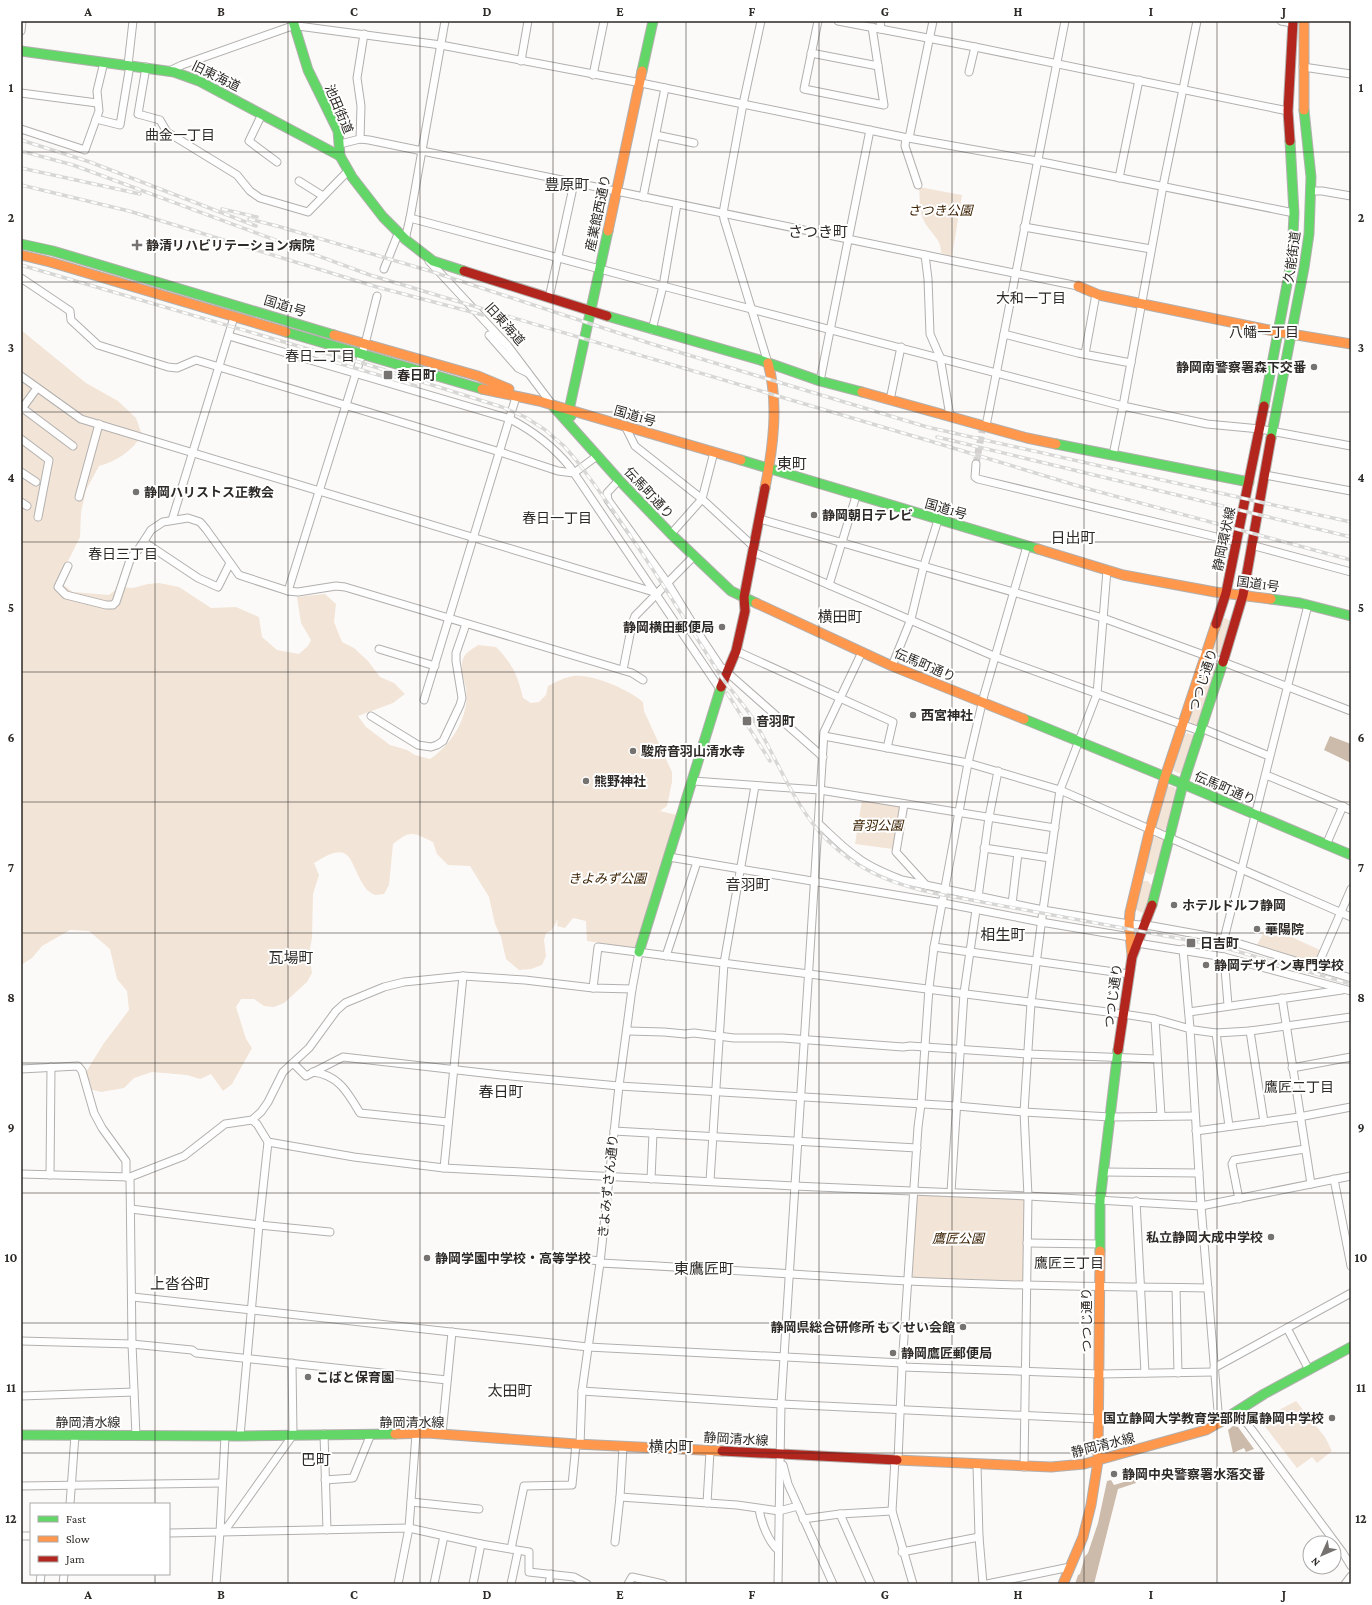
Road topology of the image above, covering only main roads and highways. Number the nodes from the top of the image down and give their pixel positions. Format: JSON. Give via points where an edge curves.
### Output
{"nodes":[{"id":1,"x":653,"y":21,"type":"edge"},
{"id":2,"x":1304,"y":21,"type":"edge"},
{"id":3,"x":1292,"y":22,"type":"edge"},
{"id":4,"x":296,"y":23,"type":"edge"},
{"id":5,"x":21,"y":50,"type":"edge"},
{"id":6,"x":340,"y":156,"type":"junction"},
{"id":7,"x":21,"y":244,"type":"edge"},
{"id":8,"x":21,"y":255,"type":"edge"},
{"id":9,"x":1078,"y":286,"type":"road end"},
{"id":10,"x":590,"y":311,"type":"junction"},
{"id":11,"x":1279,"y":332,"type":"junction"},
{"id":12,"x":1291,"y":334,"type":"junction"},
{"id":13,"x":1351,"y":344,"type":"edge"},
{"id":14,"x":768,"y":363,"type":"junction"},
{"id":15,"x":539,"y":401,"type":"junction"},
{"id":16,"x":552,"y":405,"type":"junction"},
{"id":17,"x":569,"y":410,"type":"junction"},
{"id":18,"x":594,"y":453,"type":"junction"},
{"id":19,"x":769,"y":469,"type":"junction"},
{"id":20,"x":1248,"y":486,"type":"junction"},
{"id":21,"x":1226,"y":593,"type":"junction"},
{"id":22,"x":1243,"y":595,"type":"junction"},
{"id":23,"x":744,"y":597,"type":"junction"},
{"id":24,"x":1351,"y":616,"type":"edge"},
{"id":25,"x":1165,"y":777,"type":"junction"},
{"id":26,"x":1183,"y":784,"type":"junction"},
{"id":27,"x":1351,"y":855,"type":"edge"},
{"id":28,"x":639,"y":952,"type":"road end"},
{"id":29,"x":1132,"y":957,"type":"junction"},
{"id":30,"x":1351,"y":1347,"type":"edge"},
{"id":31,"x":21,"y":1435,"type":"edge"},
{"id":32,"x":1098,"y":1461,"type":"junction"},
{"id":33,"x":1063,"y":1584,"type":"edge"}],
"edges":[{"from":1,"to":10,"type":"main road","name":"産業館西通り"},
{"from":2,"to":12,"type":"main road","name":"久能街道","via":[[1304,115],[1311,176],[1309,234]]},
{"from":3,"to":11,"type":"main road","name":"久能街道","via":[[1288,111],[1294,213],[1292,258]]},
{"from":4,"to":6,"type":"main road","name":"池田街道","via":[[308,70],[338,132]]},
{"from":5,"to":6,"type":"main road","name":"旧東海道","via":[[169,71],[191,77]]},
{"from":6,"to":10,"type":"main road","name":"池田街道","via":[[381,216],[421,253],[440,263]]},
{"from":7,"to":15,"type":"main road","name":"国道1号","via":[[53,251],[478,376]]},
{"from":8,"to":15,"type":"main road","name":"国道1号","via":[[468,386]]},
{"from":9,"to":11,"type":"main road","via":[[1096,294]]},
{"from":10,"to":14,"type":"main road","name":"池田街道"},
{"from":10,"to":17,"type":"main road","name":"産業館西通り"},
{"from":11,"to":12,"type":"main road"},
{"from":11,"to":20,"type":"main road","name":"久能街道"},
{"from":12,"to":13,"type":"main road"},
{"from":12,"to":22,"type":"main road","name":"久能街道"},
{"from":14,"to":19,"type":"main road","via":[[772,378],[774,409]]},
{"from":14,"to":20,"type":"main road","name":"池田街道","via":[[820,381],[984,427]]},
{"from":15,"to":16,"type":"main road","name":"国道1号"},
{"from":16,"to":17,"type":"main road","name":"国道1号"},
{"from":16,"to":18,"type":"main road","name":"伝馬町通り"},
{"from":17,"to":18,"type":"main road","via":[[574,424]]},
{"from":17,"to":19,"type":"main road","name":"国道1号"},
{"from":18,"to":23,"type":"main road","name":"伝馬町通り","via":[[671,534],[731,591]]},
{"from":19,"to":21,"type":"main road","name":"国道1号","via":[[1139,579]]},
{"from":19,"to":23,"type":"main road"},
{"from":20,"to":21,"type":"main road","name":"静岡環状線"},
{"from":21,"to":22,"type":"main road","name":"国道1号"},
{"from":21,"to":25,"type":"main road","name":"つつじ通り"},
{"from":22,"to":24,"type":"main road","name":"国道1号","via":[[1308,605]]},
{"from":22,"to":26,"type":"main road","name":"つつじ通り"},
{"from":23,"to":25,"type":"main road","name":"伝馬町通り","via":[[892,666]]},
{"from":23,"to":28,"type":"main road","via":[[745,610],[736,651],[720,689]]},
{"from":25,"to":26,"type":"main road","name":"伝馬町通り"},
{"from":25,"to":29,"type":"main road","name":"つつじ通り","via":[[1130,912]]},
{"from":26,"to":27,"type":"main road","name":"伝馬町通り"},
{"from":26,"to":29,"type":"main road","name":"つつじ通り","via":[[1150,912]]},
{"from":29,"to":32,"type":"main road","name":"つつじ通り","via":[[1100,1200]]},
{"from":30,"to":32,"type":"main road","name":"静岡清水線","via":[[1264,1394],[1206,1430]]},
{"from":31,"to":32,"type":"main road","name":"静岡清水線","via":[[442,1434],[578,1445],[1024,1467],[1068,1467]]},
{"from":32,"to":33,"type":"main road","name":"つつじ通り","via":[[1080,1547]]}]}
